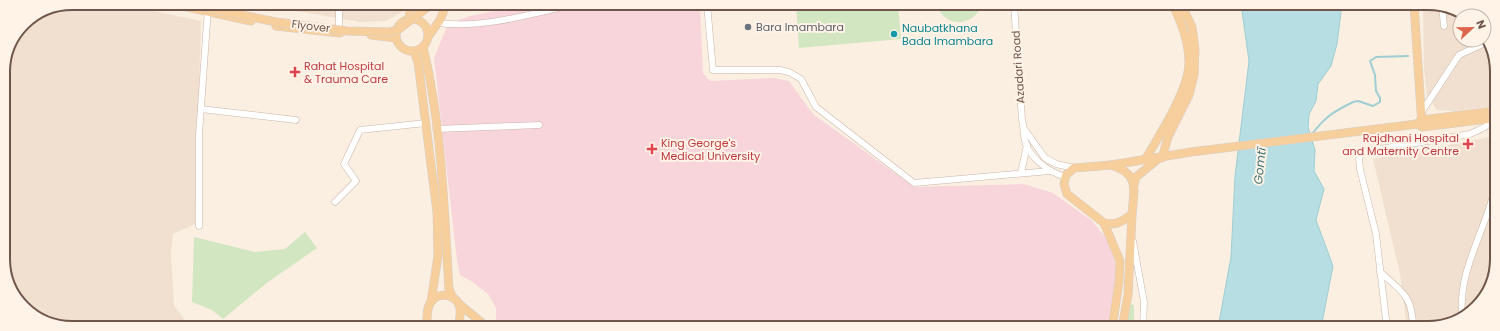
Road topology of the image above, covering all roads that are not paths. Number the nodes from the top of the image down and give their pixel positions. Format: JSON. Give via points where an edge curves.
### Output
{"nodes":[{"id":1,"x":206,"y":10,"type":"edge"},
{"id":2,"x":217,"y":10,"type":"edge"},
{"id":3,"x":225,"y":10,"type":"edge"},
{"id":4,"x":339,"y":10,"type":"edge"},
{"id":5,"x":410,"y":10,"type":"edge"},
{"id":6,"x":424,"y":10,"type":"edge"},
{"id":7,"x":444,"y":10,"type":"edge"},
{"id":8,"x":550,"y":10,"type":"edge"},
{"id":9,"x":708,"y":10,"type":"edge"},
{"id":10,"x":1014,"y":10,"type":"edge"},
{"id":11,"x":1174,"y":10,"type":"edge"},
{"id":12,"x":1184,"y":10,"type":"edge"},
{"id":13,"x":1414,"y":10,"type":"edge"},
{"id":14,"x":1443,"y":12,"type":"edge"},
{"id":15,"x":409,"y":19,"type":"junction"},
{"id":16,"x":438,"y":23,"type":"junction"},
{"id":17,"x":399,"y":26,"type":"junction"},
{"id":18,"x":1444,"y":26,"type":"dead end"},
{"id":19,"x":339,"y":30,"type":"junction"},
{"id":20,"x":396,"y":38,"type":"junction"},
{"id":21,"x":428,"y":38,"type":"junction"},
{"id":22,"x":423,"y":47,"type":"junction"},
{"id":23,"x":1474,"y":48,"type":"edge"},
{"id":24,"x":414,"y":51,"type":"junction"},
{"id":25,"x":201,"y":109,"type":"junction"},
{"id":26,"x":1490,"y":116,"type":"edge"},
{"id":27,"x":296,"y":120,"type":"dead end"},
{"id":28,"x":1420,"y":121,"type":"junction"},
{"id":29,"x":1490,"y":122,"type":"edge"},
{"id":30,"x":426,"y":123,"type":"junction"},
{"id":31,"x":539,"y":125,"type":"dead end"},
{"id":32,"x":436,"y":129,"type":"junction"},
{"id":33,"x":1025,"y":130,"type":"junction"},
{"id":34,"x":1027,"y":145,"type":"junction"},
{"id":35,"x":1161,"y":158,"type":"junction"},
{"id":36,"x":1146,"y":160,"type":"junction"},
{"id":37,"x":1111,"y":165,"type":"junction"},
{"id":38,"x":1074,"y":168,"type":"junction"},
{"id":39,"x":1050,"y":171,"type":"junction"},
{"id":40,"x":1021,"y":173,"type":"junction"},
{"id":41,"x":1066,"y":177,"type":"junction"},
{"id":42,"x":442,"y":182,"type":"junction"},
{"id":43,"x":433,"y":184,"type":"junction"},
{"id":44,"x":1134,"y":186,"type":"junction"},
{"id":45,"x":335,"y":202,"type":"dead end"},
{"id":46,"x":1132,"y":214,"type":"junction"},
{"id":47,"x":1490,"y":216,"type":"edge"},
{"id":48,"x":1104,"y":223,"type":"junction"},
{"id":49,"x":198,"y":226,"type":"dead end"},
{"id":50,"x":1132,"y":234,"type":"junction"},
{"id":51,"x":1380,"y":272,"type":"junction"},
{"id":52,"x":456,"y":300,"type":"junction"},
{"id":53,"x":431,"y":302,"type":"junction"},
{"id":54,"x":1462,"y":311,"type":"edge"},
{"id":55,"x":428,"y":321,"type":"edge"},
{"id":56,"x":459,"y":321,"type":"edge"},
{"id":57,"x":480,"y":321,"type":"edge"},
{"id":58,"x":1113,"y":321,"type":"edge"},
{"id":59,"x":1123,"y":321,"type":"edge"},
{"id":60,"x":1143,"y":321,"type":"edge"},
{"id":61,"x":1386,"y":321,"type":"edge"},
{"id":62,"x":1413,"y":321,"type":"edge"}],
"edges":[{"from":1,"to":25,"type":"street"},
{"from":2,"to":6,"type":"main road","name":"Flyover","bridge":true,"via":[[276,22],[347,31],[390,32],[399,29]]},
{"from":3,"to":19,"type":"main road"},
{"from":4,"to":19,"type":"street"},
{"from":5,"to":15,"type":"main road"},
{"from":7,"to":16,"type":"main road"},
{"from":8,"to":16,"type":"street","via":[[458,26]]},
{"from":9,"to":40,"type":"street","via":[[713,70],[789,72],[801,79],[816,107],[914,183]]},
{"from":10,"to":33,"type":"street","name":"Azadari Road","via":[[1022,120]]},
{"from":11,"to":36,"type":"main road","via":[[1184,35],[1189,63],[1187,78]]},
{"from":12,"to":35,"type":"main road","via":[[1192,27],[1195,49],[1194,76],[1189,95],[1168,137]]},
{"from":13,"to":28,"type":"main road"},
{"from":14,"to":18,"type":"street"},
{"from":15,"to":17,"type":"main road"},
{"from":15,"to":21,"type":"main road","via":[[421,22],[426,27]]},
{"from":16,"to":21,"type":"main road"},
{"from":17,"to":19,"type":"main road","via":[[390,29]]},
{"from":17,"to":20,"type":"main road"},
{"from":19,"to":20,"type":"main road"},
{"from":20,"to":24,"type":"main road","via":[[403,48]]},
{"from":21,"to":22,"type":"main road"},
{"from":22,"to":24,"type":"main road"},
{"from":22,"to":32,"type":"main road","via":[[430,76]]},
{"from":23,"to":28,"type":"street","via":[[1459,55]]},
{"from":24,"to":30,"type":"main road","via":[[418,62]]},
{"from":25,"to":27,"type":"street"},
{"from":25,"to":49,"type":"street"},
{"from":26,"to":28,"type":"main road"},
{"from":28,"to":35,"type":"main road"},
{"from":29,"to":51,"type":"street","via":[[1485,127],[1470,134],[1362,152],[1360,169],[1376,234]]},
{"from":30,"to":43,"type":"main road"},
{"from":30,"to":45,"type":"street","via":[[360,130],[344,164],[356,181]]},
{"from":31,"to":32,"type":"street"},
{"from":32,"to":42,"type":"main road"},
{"from":33,"to":34,"type":"street","name":"Azadari Road"},
{"from":33,"to":38,"type":"street","via":[[1045,158],[1056,164]]},
{"from":34,"to":39,"type":"street","via":[[1040,163]]},
{"from":34,"to":40,"type":"street"},
{"from":35,"to":36,"type":"main road"},
{"from":35,"to":44,"type":"main road","via":[[1136,177]]},
{"from":36,"to":37,"type":"main road"},
{"from":37,"to":38,"type":"main road"},
{"from":37,"to":44,"type":"main road","via":[[1123,169],[1132,177]]},
{"from":38,"to":41,"type":"main road"},
{"from":39,"to":40,"type":"street"},
{"from":39,"to":41,"type":"street"},
{"from":41,"to":48,"type":"main road","via":[[1064,189],[1067,194]]},
{"from":42,"to":43,"type":"main road"},
{"from":42,"to":52,"type":"main road","via":[[449,289]]},
{"from":43,"to":53,"type":"main road","via":[[437,212],[438,256]]},
{"from":44,"to":46,"type":"main road"},
{"from":46,"to":48,"type":"main road","via":[[1121,222]]},
{"from":46,"to":50,"type":"main road"},
{"from":47,"to":54,"type":"street","via":[[1469,262],[1462,291]]},
{"from":48,"to":58,"type":"main road","via":[[1120,261]]},
{"from":50,"to":59,"type":"main road","via":[[1128,296]]},
{"from":50,"to":60,"type":"street","via":[[1144,302]]},
{"from":51,"to":61,"type":"street"},
{"from":51,"to":62,"type":"street","via":[[1406,294]]},
{"from":52,"to":53,"type":"main road","via":[[442,295]]},
{"from":52,"to":56,"type":"main road","via":[[460,308]]},
{"from":52,"to":57,"type":"main road"},
{"from":53,"to":55,"type":"main road"}]}
